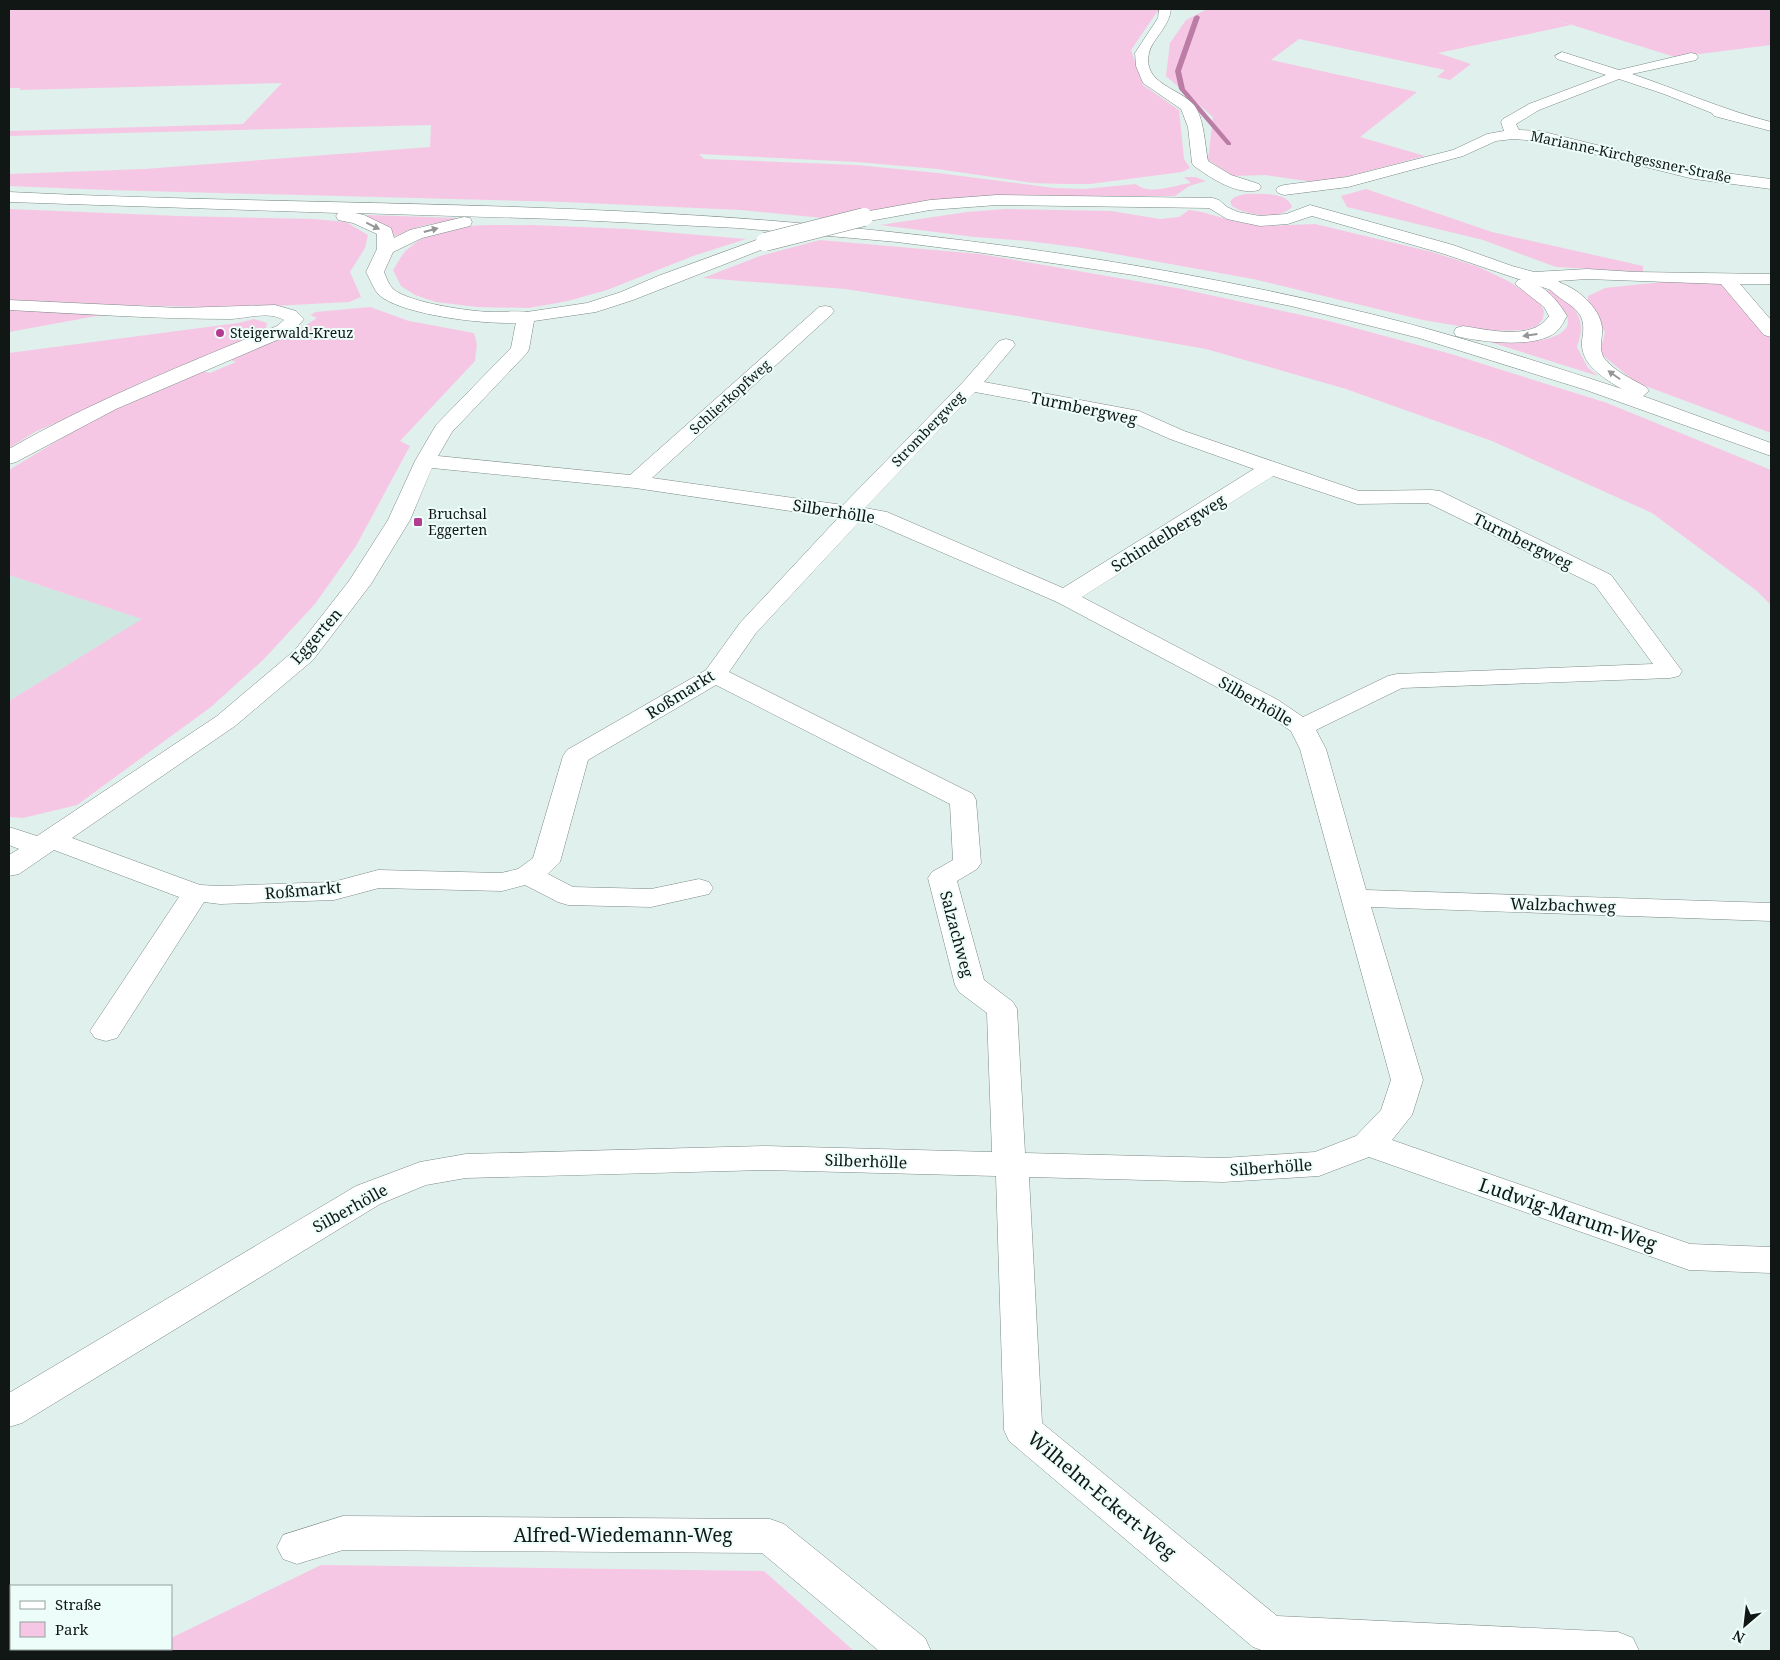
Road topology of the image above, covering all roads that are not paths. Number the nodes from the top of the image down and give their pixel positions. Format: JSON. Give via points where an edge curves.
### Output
{"nodes":[{"id":1,"x":1165,"y":9,"type":"edge"},
{"id":2,"x":1562,"y":56,"type":"dead end"},
{"id":3,"x":1691,"y":58,"type":"dead end"},
{"id":4,"x":1621,"y":75,"type":"junction"},
{"id":5,"x":1604,"y":81,"type":"junction"},
{"id":6,"x":1737,"y":118,"type":"junction"},
{"id":7,"x":1771,"y":127,"type":"edge"},
{"id":8,"x":1514,"y":134,"type":"junction"},
{"id":9,"x":1348,"y":182,"type":"junction"},
{"id":10,"x":1771,"y":184,"type":"edge"},
{"id":11,"x":1225,"y":185,"type":"junction"},
{"id":12,"x":1284,"y":190,"type":"junction"},
{"id":13,"x":9,"y":197,"type":"edge"},
{"id":14,"x":1213,"y":203,"type":"junction"},
{"id":15,"x":1310,"y":206,"type":"junction"},
{"id":16,"x":310,"y":208,"type":"junction"},
{"id":17,"x":525,"y":214,"type":"junction"},
{"id":18,"x":1295,"y":218,"type":"junction"},
{"id":19,"x":1426,"y":243,"type":"junction"},
{"id":20,"x":386,"y":249,"type":"junction"},
{"id":21,"x":1635,"y":277,"type":"junction"},
{"id":22,"x":1725,"y":277,"type":"junction"},
{"id":23,"x":1771,"y":279,"type":"edge"},
{"id":24,"x":1529,"y":280,"type":"junction"},
{"id":25,"x":1557,"y":287,"type":"junction"},
{"id":26,"x":9,"y":305,"type":"edge"},
{"id":27,"x":825,"y":311,"type":"dead end"},
{"id":28,"x":526,"y":317,"type":"junction"},
{"id":29,"x":1372,"y":320,"type":"junction"},
{"id":30,"x":1771,"y":331,"type":"edge"},
{"id":31,"x":1006,"y":345,"type":"dead end"},
{"id":32,"x":971,"y":385,"type":"junction"},
{"id":33,"x":1669,"y":412,"type":"junction"},
{"id":34,"x":1771,"y":450,"type":"edge"},
{"id":35,"x":9,"y":458,"type":"edge"},
{"id":36,"x":425,"y":460,"type":"junction"},
{"id":37,"x":1270,"y":468,"type":"junction"},
{"id":38,"x":635,"y":482,"type":"junction"},
{"id":39,"x":852,"y":512,"type":"junction"},
{"id":40,"x":1065,"y":597,"type":"junction"},
{"id":41,"x":715,"y":675,"type":"junction"},
{"id":42,"x":1302,"y":727,"type":"junction"},
{"id":43,"x":9,"y":835,"type":"edge"},
{"id":44,"x":45,"y":843,"type":"junction"},
{"id":45,"x":9,"y":868,"type":"edge"},
{"id":46,"x":528,"y":875,"type":"junction"},
{"id":47,"x":699,"y":888,"type":"dead end"},
{"id":48,"x":196,"y":893,"type":"junction"},
{"id":49,"x":1354,"y":898,"type":"junction"},
{"id":50,"x":1771,"y":912,"type":"edge"},
{"id":51,"x":106,"y":1031,"type":"dead end"},
{"id":52,"x":1368,"y":1144,"type":"junction"},
{"id":53,"x":1010,"y":1166,"type":"junction"},
{"id":54,"x":1771,"y":1260,"type":"edge"},
{"id":55,"x":9,"y":1412,"type":"edge"},
{"id":56,"x":298,"y":1547,"type":"dead end"},
{"id":57,"x":910,"y":1651,"type":"edge"},
{"id":58,"x":1618,"y":1651,"type":"edge"}],
"edges":[{"from":1,"to":11,"type":"street","via":[[1164,18],[1142,53],[1143,66],[1148,80],[1188,107],[1196,127],[1200,163]]},
{"from":2,"to":4,"type":"street"},
{"from":3,"to":4,"type":"street","via":[[1634,69]]},
{"from":4,"to":5,"type":"street"},
{"from":4,"to":6,"type":"street"},
{"from":5,"to":6,"type":"street"},
{"from":5,"to":8,"type":"street","via":[[1534,107],[1508,122]]},
{"from":6,"to":7,"type":"street"},
{"from":8,"to":9,"type":"street","name":"Marianne-Kirchgessner-Straße","via":[[1492,137],[1458,153]]},
{"from":8,"to":10,"type":"street","name":"Marianne-Kirchgessner-Straße","via":[[1540,136],[1694,174]]},
{"from":9,"to":12,"type":"street"},
{"from":9,"to":15,"type":"street"},
{"from":11,"to":12,"type":"street"},
{"from":11,"to":14,"type":"street"},
{"from":12,"to":15,"type":"street","via":[[1296,194]]},
{"from":13,"to":16,"type":"street"},
{"from":14,"to":18,"type":"street","via":[[1218,209],[1244,218]]},
{"from":14,"to":28,"type":"street","bridge":true,"via":[[997,200],[930,206],[864,217],[766,242],[590,308]]},
{"from":15,"to":18,"type":"street"},
{"from":15,"to":19,"type":"street"},
{"from":16,"to":17,"type":"street"},
{"from":16,"to":20,"type":"street","one_way":true,"via":[[358,219],[385,232]]},
{"from":20,"to":17,"type":"street","one_way":true,"via":[[416,234],[453,224]]},
{"from":17,"to":29,"type":"street","via":[[740,223],[1007,250],[1192,281]]},
{"from":18,"to":19,"type":"street"},
{"from":19,"to":24,"type":"street"},
{"from":20,"to":28,"type":"street","via":[[374,272],[386,292],[437,311],[488,317]]},
{"from":21,"to":22,"type":"street"},
{"from":21,"to":24,"type":"street","via":[[1587,274]]},
{"from":21,"to":25,"type":"street"},
{"from":22,"to":23,"type":"street"},
{"from":22,"to":30,"type":"street"},
{"from":24,"to":25,"type":"street"},
{"from":24,"to":29,"type":"street","one_way":true,"via":[[1558,316],[1550,329],[1538,333],[1503,337]]},
{"from":33,"to":25,"type":"street","one_way":true,"via":[[1598,362],[1591,345],[1592,322],[1584,309]]},
{"from":26,"to":35,"type":"street","via":[[200,314],[277,311],[289,313],[295,319],[284,330],[108,406],[43,437]]},
{"from":27,"to":38,"type":"street","name":"Schlierkopfweg"},
{"from":28,"to":36,"type":"street","name":"Eggerten","via":[[520,349],[443,429]]},
{"from":29,"to":33,"type":"street","via":[[1536,367]]},
{"from":31,"to":32,"type":"street","name":"Strombergweg"},
{"from":32,"to":37,"type":"street","name":"Turmbergweg","via":[[1132,415],[1176,435]]},
{"from":32,"to":39,"type":"street","name":"Strombergweg"},
{"from":33,"to":34,"type":"street"},
{"from":36,"to":38,"type":"street","name":"Silberhölle"},
{"from":36,"to":44,"type":"street","name":"Eggerten","via":[[400,520],[359,584],[304,655],[226,720]]},
{"from":37,"to":40,"type":"street","name":"Schindelbergweg"},
{"from":37,"to":42,"type":"street","name":"Turmbergweg","via":[[1357,498],[1432,496],[1603,580],[1670,671],[1397,681]]},
{"from":38,"to":39,"type":"street","name":"Silberhölle"},
{"from":39,"to":40,"type":"street","name":"Silberhölle","via":[[879,517]]},
{"from":39,"to":41,"type":"street","name":"Roßmarkt","via":[[748,628]]},
{"from":40,"to":42,"type":"street","name":"Silberhölle","via":[[1269,706]]},
{"from":41,"to":46,"type":"street","name":"Roßmarkt","via":[[576,756],[546,862]]},
{"from":41,"to":53,"type":"street","name":"Salzachweg","via":[[963,800],[967,863],[942,878],[970,985],[1002,1009]]},
{"from":42,"to":49,"type":"street","name":"Silberhölle","via":[[1313,749]]},
{"from":43,"to":44,"type":"street","name":"Roßmarkt"},
{"from":44,"to":45,"type":"street","name":"Eggerten"},
{"from":44,"to":48,"type":"street","name":"Roßmarkt"},
{"from":46,"to":47,"type":"street","via":[[568,896],[651,898]]},
{"from":46,"to":48,"type":"street","name":"Roßmarkt","via":[[502,882],[378,879],[334,891],[220,896]]},
{"from":48,"to":51,"type":"street"},
{"from":49,"to":50,"type":"street","name":"Walzbachweg"},
{"from":49,"to":52,"type":"street","name":"Silberhölle","via":[[1407,1080],[1396,1115]]},
{"from":52,"to":53,"type":"street","name":"Silberhölle","via":[[1319,1164],[1224,1170]]},
{"from":52,"to":54,"type":"street","name":"Ludwig-Marum-Weg","via":[[1689,1257]]},
{"from":53,"to":55,"type":"street","name":"Silberhölle","via":[[765,1158],[466,1166],[420,1174],[368,1195]]},
{"from":53,"to":58,"type":"street","name":"Wilhelm-Eckert-Weg","via":[[1023,1430],[1268,1634]]},
{"from":56,"to":57,"type":"street","name":"Alfred-Wiedemann-Weg","via":[[343,1534],[770,1536]]}]}
